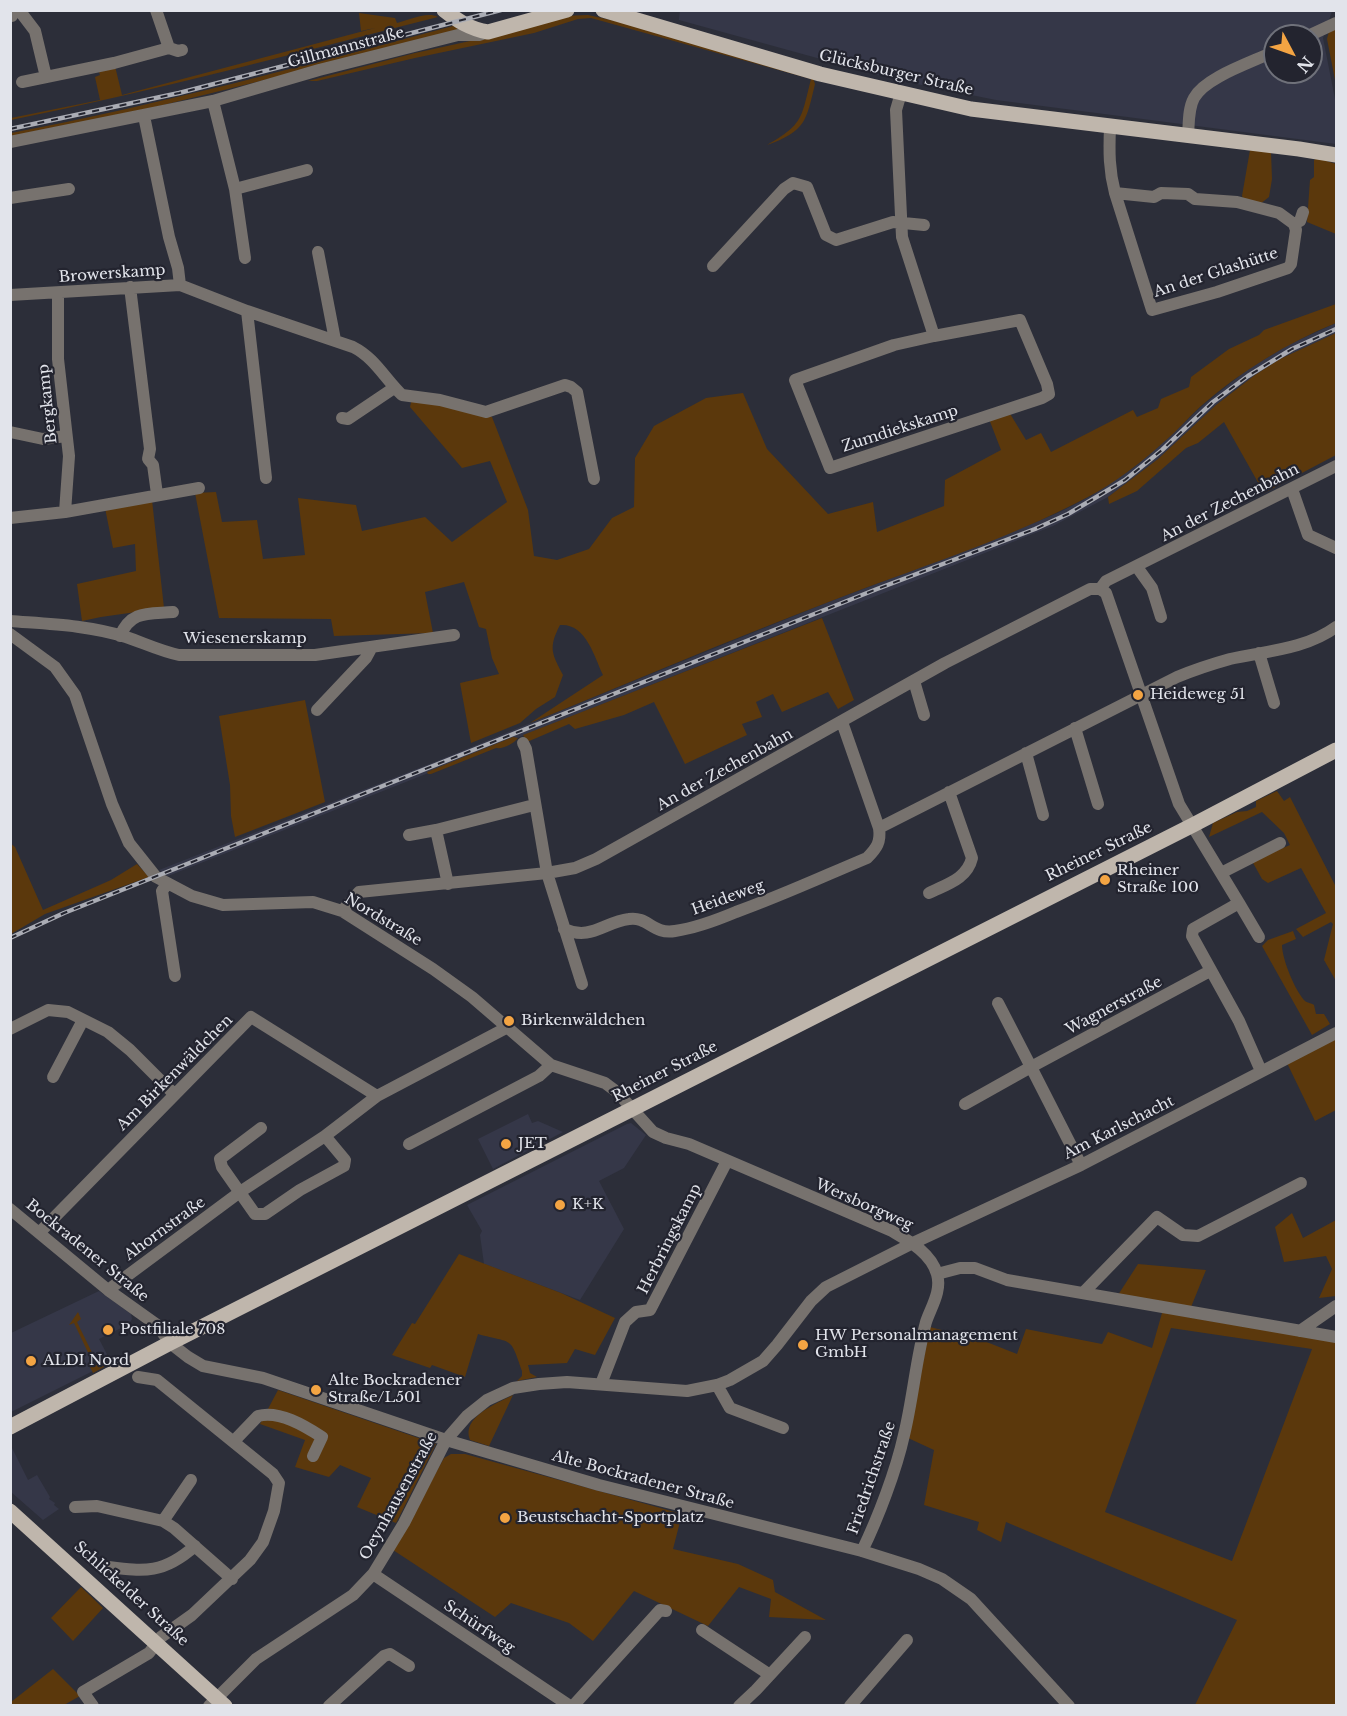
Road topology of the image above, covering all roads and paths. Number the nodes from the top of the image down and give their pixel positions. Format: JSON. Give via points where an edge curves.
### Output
{"nodes":[{"id":1,"x":156,"y":10,"type":"edge"},
{"id":2,"x":444,"y":10,"type":"edge"},
{"id":3,"x":567,"y":10,"type":"edge"},
{"id":4,"x":603,"y":10,"type":"edge"},
{"id":5,"x":14,"y":14,"type":"edge"},
{"id":6,"x":488,"y":32,"type":"junction"},
{"id":7,"x":169,"y":48,"type":"junction"},
{"id":8,"x":182,"y":50,"type":"dead end"},
{"id":9,"x":1263,"y":57,"type":"edge"},
{"id":10,"x":46,"y":77,"type":"junction"},
{"id":11,"x":22,"y":82,"type":"dead end"},
{"id":12,"x":901,"y":93,"type":"junction"},
{"id":13,"x":213,"y":101,"type":"junction"},
{"id":14,"x":144,"y":116,"type":"junction"},
{"id":15,"x":1110,"y":128,"type":"junction"},
{"id":16,"x":1188,"y":136,"type":"junction"},
{"id":17,"x":10,"y":142,"type":"edge"},
{"id":18,"x":1336,"y":155,"type":"edge"},
{"id":19,"x":307,"y":170,"type":"dead end"},
{"id":20,"x":69,"y":189,"type":"dead end"},
{"id":21,"x":235,"y":189,"type":"junction"},
{"id":22,"x":1115,"y":193,"type":"junction"},
{"id":23,"x":10,"y":198,"type":"edge"},
{"id":24,"x":1303,"y":213,"type":"dead end"},
{"id":25,"x":901,"y":222,"type":"junction"},
{"id":26,"x":1294,"y":224,"type":"junction"},
{"id":27,"x":924,"y":225,"type":"dead end"},
{"id":28,"x":318,"y":252,"type":"dead end"},
{"id":29,"x":245,"y":258,"type":"dead end"},
{"id":30,"x":713,"y":266,"type":"dead end"},
{"id":31,"x":323,"y":276,"type":"junction"},
{"id":32,"x":309,"y":279,"type":"dead end"},
{"id":33,"x":180,"y":285,"type":"junction"},
{"id":34,"x":130,"y":287,"type":"junction"},
{"id":35,"x":58,"y":292,"type":"junction"},
{"id":36,"x":10,"y":295,"type":"edge"},
{"id":37,"x":247,"y":311,"type":"junction"},
{"id":38,"x":934,"y":336,"type":"junction"},
{"id":39,"x":335,"y":340,"type":"junction"},
{"id":40,"x":394,"y":388,"type":"junction"},
{"id":41,"x":342,"y":418,"type":"dead end"},
{"id":42,"x":10,"y":432,"type":"edge"},
{"id":43,"x":66,"y":436,"type":"junction"},
{"id":44,"x":1336,"y":466,"type":"edge"},
{"id":45,"x":266,"y":478,"type":"dead end"},
{"id":46,"x":594,"y":480,"type":"dead end"},
{"id":47,"x":199,"y":488,"type":"dead end"},
{"id":48,"x":1292,"y":489,"type":"junction"},
{"id":49,"x":157,"y":494,"type":"junction"},
{"id":50,"x":65,"y":512,"type":"junction"},
{"id":51,"x":10,"y":518,"type":"edge"},
{"id":52,"x":1336,"y":548,"type":"edge"},
{"id":53,"x":1137,"y":567,"type":"junction"},
{"id":54,"x":1100,"y":589,"type":"junction"},
{"id":55,"x":173,"y":612,"type":"dead end"},
{"id":56,"x":1161,"y":617,"type":"dead end"},
{"id":57,"x":10,"y":621,"type":"edge"},
{"id":58,"x":1336,"y":627,"type":"edge"},
{"id":59,"x":10,"y":634,"type":"edge"},
{"id":60,"x":454,"y":635,"type":"dead end"},
{"id":61,"x":120,"y":636,"type":"junction"},
{"id":62,"x":372,"y":647,"type":"junction"},
{"id":63,"x":1259,"y":653,"type":"junction"},
{"id":64,"x":914,"y":681,"type":"junction"},
{"id":65,"x":1141,"y":695,"type":"junction"},
{"id":66,"x":1275,"y":703,"type":"dead end"},
{"id":67,"x":317,"y":710,"type":"dead end"},
{"id":68,"x":924,"y":715,"type":"dead end"},
{"id":69,"x":842,"y":722,"type":"junction"},
{"id":70,"x":1075,"y":728,"type":"junction"},
{"id":71,"x":523,"y":743,"type":"dead end"},
{"id":72,"x":1336,"y":750,"type":"edge"},
{"id":73,"x":1026,"y":753,"type":"junction"},
{"id":74,"x":949,"y":792,"type":"junction"},
{"id":75,"x":1098,"y":804,"type":"dead end"},
{"id":76,"x":534,"y":805,"type":"junction"},
{"id":77,"x":1043,"y":815,"type":"dead end"},
{"id":78,"x":1193,"y":825,"type":"junction"},
{"id":79,"x":879,"y":828,"type":"junction"},
{"id":80,"x":436,"y":830,"type":"junction"},
{"id":81,"x":409,"y":835,"type":"dead end"},
{"id":82,"x":1280,"y":843,"type":"dead end"},
{"id":83,"x":547,"y":873,"type":"junction"},
{"id":84,"x":1221,"y":873,"type":"junction"},
{"id":85,"x":167,"y":884,"type":"junction"},
{"id":86,"x":448,"y":884,"type":"junction"},
{"id":87,"x":929,"y":893,"type":"dead end"},
{"id":88,"x":1239,"y":903,"type":"junction"},
{"id":89,"x":342,"y":911,"type":"junction"},
{"id":90,"x":564,"y":929,"type":"junction"},
{"id":91,"x":1259,"y":937,"type":"dead end"},
{"id":92,"x":1210,"y":971,"type":"junction"},
{"id":93,"x":175,"y":976,"type":"dead end"},
{"id":94,"x":582,"y":984,"type":"dead end"},
{"id":95,"x":998,"y":1003,"type":"dead end"},
{"id":96,"x":83,"y":1020,"type":"junction"},
{"id":97,"x":508,"y":1027,"type":"junction"},
{"id":98,"x":10,"y":1029,"type":"edge"},
{"id":99,"x":1336,"y":1034,"type":"edge"},
{"id":100,"x":551,"y":1065,"type":"junction"},
{"id":101,"x":1031,"y":1066,"type":"junction"},
{"id":102,"x":1261,"y":1071,"type":"junction"},
{"id":103,"x":52,"y":1077,"type":"dead end"},
{"id":104,"x":174,"y":1094,"type":"junction"},
{"id":105,"x":377,"y":1096,"type":"junction"},
{"id":106,"x":965,"y":1104,"type":"dead end"},
{"id":107,"x":632,"y":1109,"type":"junction"},
{"id":108,"x":261,"y":1128,"type":"dead end"},
{"id":109,"x":325,"y":1136,"type":"junction"},
{"id":110,"x":409,"y":1144,"type":"dead end"},
{"id":111,"x":727,"y":1161,"type":"junction"},
{"id":112,"x":1081,"y":1166,"type":"junction"},
{"id":113,"x":1301,"y":1183,"type":"dead end"},
{"id":114,"x":240,"y":1192,"type":"junction"},
{"id":115,"x":10,"y":1209,"type":"edge"},
{"id":116,"x":39,"y":1233,"type":"junction"},
{"id":117,"x":913,"y":1243,"type":"junction"},
{"id":118,"x":937,"y":1274,"type":"junction"},
{"id":119,"x":108,"y":1290,"type":"junction"},
{"id":120,"x":1083,"y":1293,"type":"junction"},
{"id":121,"x":1336,"y":1306,"type":"edge"},
{"id":122,"x":1300,"y":1331,"type":"junction"},
{"id":123,"x":1336,"y":1337,"type":"edge"},
{"id":124,"x":170,"y":1342,"type":"junction"},
{"id":125,"x":138,"y":1377,"type":"dead end"},
{"id":126,"x":601,"y":1384,"type":"junction"},
{"id":127,"x":717,"y":1385,"type":"junction"},
{"id":128,"x":10,"y":1427,"type":"edge"},
{"id":129,"x":783,"y":1428,"type":"dead end"},
{"id":130,"x":446,"y":1440,"type":"junction"},
{"id":131,"x":234,"y":1442,"type":"junction"},
{"id":132,"x":313,"y":1456,"type":"dead end"},
{"id":133,"x":191,"y":1480,"type":"dead end"},
{"id":134,"x":75,"y":1507,"type":"dead end"},
{"id":135,"x":10,"y":1511,"type":"edge"},
{"id":136,"x":163,"y":1521,"type":"junction"},
{"id":137,"x":195,"y":1546,"type":"junction"},
{"id":138,"x":862,"y":1551,"type":"junction"},
{"id":139,"x":100,"y":1566,"type":"dead end"},
{"id":140,"x":373,"y":1574,"type":"junction"},
{"id":141,"x":232,"y":1580,"type":"junction"},
{"id":142,"x":666,"y":1611,"type":"dead end"},
{"id":143,"x":702,"y":1630,"type":"dead end"},
{"id":144,"x":805,"y":1637,"type":"dead end"},
{"id":145,"x":907,"y":1640,"type":"dead end"},
{"id":146,"x":158,"y":1643,"type":"junction"},
{"id":147,"x":409,"y":1666,"type":"dead end"},
{"id":148,"x":770,"y":1675,"type":"junction"},
{"id":149,"x":217,"y":1703,"type":"edge"},
{"id":150,"x":93,"y":1706,"type":"edge"},
{"id":151,"x":329,"y":1706,"type":"edge"},
{"id":152,"x":571,"y":1706,"type":"edge"},
{"id":153,"x":739,"y":1706,"type":"edge"},
{"id":154,"x":850,"y":1706,"type":"edge"},
{"id":155,"x":1070,"y":1706,"type":"edge"}],
"edges":[{"from":1,"to":7,"type":"street"},
{"from":2,"to":6,"type":"main road","via":[[457,22]]},
{"from":3,"to":6,"type":"main road"},
{"from":4,"to":12,"type":"main road","name":"Glücksburger Straße","via":[[820,74]]},
{"from":5,"to":10,"type":"street","via":[[35,31]]},
{"from":6,"to":13,"type":"street","name":"Gillmannstraße","via":[[458,35]]},
{"from":7,"to":8,"type":"street"},
{"from":7,"to":10,"type":"street"},
{"from":9,"to":16,"type":"street","via":[[1200,89],[1190,106]]},
{"from":10,"to":11,"type":"street"},
{"from":12,"to":15,"type":"main road","name":"Glücksburger Straße","via":[[971,109]]},
{"from":12,"to":25,"type":"street","via":[[896,110]]},
{"from":13,"to":14,"type":"street","name":"Gillmannstraße"},
{"from":13,"to":21,"type":"street"},
{"from":14,"to":17,"type":"street","name":"Gillmannstraße"},
{"from":14,"to":33,"type":"street"},
{"from":15,"to":16,"type":"main road","name":"Glücksburger Straße"},
{"from":15,"to":22,"type":"street","name":"An der Glashütte","via":[[1108,159]]},
{"from":16,"to":18,"type":"main road","name":"Glücksburger Straße"},
{"from":19,"to":21,"type":"street"},
{"from":20,"to":23,"type":"street"},
{"from":21,"to":29,"type":"street"},
{"from":22,"to":26,"type":"street","via":[[1154,197],[1161,193],[1188,194],[1195,199],[1236,202],[1279,213]]},
{"from":22,"to":26,"type":"street","name":"An der Glashütte","via":[[1152,310],[1288,268],[1295,243]]},
{"from":24,"to":26,"type":"street"},
{"from":25,"to":27,"type":"street"},
{"from":25,"to":30,"type":"street","via":[[832,239],[826,234],[807,187],[793,183]]},
{"from":25,"to":38,"type":"street","via":[[902,237]]},
{"from":28,"to":31,"type":"street"},
{"from":31,"to":32,"type":"street"},
{"from":31,"to":39,"type":"street"},
{"from":33,"to":34,"type":"street","name":"Browerskamp"},
{"from":33,"to":37,"type":"street","name":"Browerskamp"},
{"from":34,"to":35,"type":"street","name":"Browerskamp"},
{"from":34,"to":49,"type":"street","via":[[150,449],[148,459],[153,465]]},
{"from":35,"to":36,"type":"street","name":"Browerskamp"},
{"from":35,"to":43,"type":"street","name":"Bergkamp","via":[[58,358]]},
{"from":37,"to":39,"type":"street","name":"Browerskamp"},
{"from":37,"to":45,"type":"street"},
{"from":38,"to":38,"type":"street","name":"Zumdiekskamp","via":[[894,345],[795,380],[830,468],[1049,394],[1020,320]]},
{"from":39,"to":40,"type":"street","name":"Browerskamp","via":[[363,352]]},
{"from":40,"to":41,"type":"street","via":[[348,420]]},
{"from":40,"to":46,"type":"street","via":[[402,395],[486,412],[565,385],[571,387],[577,392]]},
{"from":42,"to":43,"type":"street","via":[[43,439]]},
{"from":43,"to":50,"type":"street","name":"Bergkamp","via":[[69,456]]},
{"from":44,"to":48,"type":"street","name":"An der Zechenbahn"},
{"from":47,"to":49,"type":"street"},
{"from":48,"to":52,"type":"street","via":[[1308,535]]},
{"from":48,"to":53,"type":"street","name":"An der Zechenbahn"},
{"from":49,"to":50,"type":"street"},
{"from":50,"to":51,"type":"street"},
{"from":53,"to":54,"type":"street","name":"An der Zechenbahn","via":[[1106,581]]},
{"from":53,"to":56,"type":"street","via":[[1152,588]]},
{"from":54,"to":64,"type":"street","name":"An der Zechenbahn","via":[[1090,589]]},
{"from":54,"to":65,"type":"street","via":[[1106,593]]},
{"from":55,"to":61,"type":"street","name":"Wiesenerskamp","via":[[130,619]]},
{"from":57,"to":61,"type":"street","name":"Wiesenerskamp","via":[[80,626]]},
{"from":58,"to":63,"type":"street","via":[[1308,643]]},
{"from":59,"to":85,"type":"street","name":"Nordstraße","via":[[55,667],[75,695],[129,843],[156,877]]},
{"from":60,"to":62,"type":"street","name":"Wiesenerskamp"},
{"from":61,"to":62,"type":"street","name":"Wiesenerskamp","via":[[179,655],[315,655]]},
{"from":62,"to":67,"type":"street"},
{"from":63,"to":65,"type":"street","via":[[1201,668]]},
{"from":63,"to":66,"type":"street"},
{"from":64,"to":68,"type":"street"},
{"from":64,"to":69,"type":"street","name":"An der Zechenbahn"},
{"from":65,"to":70,"type":"street"},
{"from":65,"to":78,"type":"street","via":[[1179,804]]},
{"from":69,"to":79,"type":"street"},
{"from":69,"to":83,"type":"street","name":"An der Zechenbahn","via":[[596,859]]},
{"from":70,"to":73,"type":"street"},
{"from":70,"to":75,"type":"street"},
{"from":71,"to":76,"type":"street"},
{"from":72,"to":78,"type":"main road","name":"Rheiner Straße"},
{"from":73,"to":74,"type":"street"},
{"from":73,"to":77,"type":"street"},
{"from":74,"to":79,"type":"street"},
{"from":74,"to":87,"type":"street","via":[[972,858],[965,875]]},
{"from":76,"to":80,"type":"street"},
{"from":76,"to":83,"type":"street"},
{"from":78,"to":84,"type":"street"},
{"from":78,"to":107,"type":"main road","name":"Rheiner Straße"},
{"from":79,"to":90,"type":"street","name":"Heideweg","via":[[880,839],[867,858],[705,924],[661,932],[639,919],[628,918],[581,935]]},
{"from":80,"to":81,"type":"street"},
{"from":80,"to":86,"type":"street"},
{"from":82,"to":84,"type":"street"},
{"from":83,"to":86,"type":"street","name":"An der Zechenbahn"},
{"from":83,"to":90,"type":"street"},
{"from":84,"to":88,"type":"street"},
{"from":85,"to":89,"type":"street","name":"Nordstraße","via":[[223,905],[312,902]]},
{"from":85,"to":93,"type":"street","via":[[162,891]]},
{"from":86,"to":89,"type":"street","name":"An der Zechenbahn","via":[[359,892]]},
{"from":88,"to":91,"type":"street"},
{"from":88,"to":92,"type":"street","via":[[1191,932]]},
{"from":89,"to":97,"type":"street","name":"Nordstraße","via":[[433,969]]},
{"from":90,"to":94,"type":"street"},
{"from":92,"to":101,"type":"street","name":"Wagnerstraße"},
{"from":92,"to":102,"type":"street","via":[[1239,1021]]},
{"from":95,"to":101,"type":"street"},
{"from":96,"to":98,"type":"street","via":[[68,1012],[48,1010]]},
{"from":96,"to":103,"type":"street"},
{"from":96,"to":104,"type":"street","via":[[116,1038]]},
{"from":97,"to":100,"type":"street","name":"Nordstraße"},
{"from":97,"to":105,"type":"street"},
{"from":99,"to":102,"type":"street","name":"Am Karlschacht"},
{"from":100,"to":107,"type":"street","name":"Nordstraße","via":[[605,1083]]},
{"from":100,"to":110,"type":"street","via":[[539,1076]]},
{"from":101,"to":106,"type":"street","name":"Wagnerstraße"},
{"from":101,"to":112,"type":"street"},
{"from":102,"to":112,"type":"street","name":"Am Karlschacht"},
{"from":104,"to":105,"type":"street","name":"Am Birkenwäldchen","via":[[250,1017]]},
{"from":104,"to":116,"type":"street","name":"Am Birkenwäldchen"},
{"from":105,"to":109,"type":"street","name":"Ahornstraße"},
{"from":107,"to":111,"type":"street","name":"Wersborgweg","via":[[652,1131]]},
{"from":107,"to":124,"type":"main road","name":"Rheiner Straße"},
{"from":108,"to":114,"type":"street","via":[[219,1159]]},
{"from":109,"to":114,"type":"street","name":"Ahornstraße"},
{"from":109,"to":114,"type":"street","via":[[345,1160],[345,1166],[265,1214],[255,1214]]},
{"from":111,"to":117,"type":"street","name":"Wersborgweg"},
{"from":111,"to":126,"type":"street","name":"Herbringskamp","via":[[650,1310],[636,1312],[625,1322]]},
{"from":112,"to":117,"type":"street","name":"Am Karlschacht"},
{"from":113,"to":120,"type":"street","via":[[1198,1236],[1183,1235],[1157,1217]]},
{"from":114,"to":119,"type":"street","name":"Ahornstraße"},
{"from":115,"to":116,"type":"street","name":"Bockradener Straße"},
{"from":116,"to":119,"type":"street","name":"Bockradener Straße"},
{"from":117,"to":118,"type":"street","name":"Wersborgweg"},
{"from":117,"to":127,"type":"street","name":"Oeynhausenstraße","via":[[826,1287],[763,1361]]},
{"from":118,"to":120,"type":"street","via":[[975,1268],[1007,1280]]},
{"from":118,"to":138,"type":"street","name":"Friedrichstraße","via":[[938,1287],[926,1323],[904,1437]]},
{"from":119,"to":124,"type":"street","name":"Bockradener Straße","via":[[157,1325]]},
{"from":120,"to":122,"type":"street"},
{"from":121,"to":122,"type":"street"},
{"from":122,"to":123,"type":"street"},
{"from":124,"to":128,"type":"main road","name":"Rheiner Straße"},
{"from":124,"to":130,"type":"street","name":"Alte Bockradener Straße","via":[[203,1366],[263,1378]]},
{"from":125,"to":131,"type":"street","via":[[157,1380]]},
{"from":126,"to":127,"type":"street","name":"Oeynhausenstraße","via":[[687,1391]]},
{"from":126,"to":130,"type":"street","name":"Oeynhausenstraße","via":[[567,1382],[513,1388],[487,1400]]},
{"from":127,"to":129,"type":"street","via":[[730,1408]]},
{"from":130,"to":138,"type":"street","name":"Alte Bockradener Straße","via":[[599,1485]]},
{"from":130,"to":140,"type":"street","name":"Oeynhausenstraße"},
{"from":131,"to":132,"type":"street","via":[[258,1416],[283,1418],[322,1437]]},
{"from":131,"to":141,"type":"street","via":[[279,1483],[263,1542]]},
{"from":133,"to":136,"type":"street"},
{"from":134,"to":136,"type":"street","via":[[97,1506]]},
{"from":135,"to":146,"type":"main road","name":"Schlickelder Straße"},
{"from":136,"to":137,"type":"street"},
{"from":137,"to":139,"type":"street","via":[[162,1568],[138,1571]]},
{"from":137,"to":141,"type":"street"},
{"from":138,"to":155,"type":"street","name":"Alte Bockradener Straße","via":[[942,1579],[971,1599]]},
{"from":140,"to":149,"type":"street","name":"Oeynhausenstraße","via":[[353,1595],[256,1659]]},
{"from":140,"to":152,"type":"street","name":"Schürfweg"},
{"from":141,"to":146,"type":"street"},
{"from":142,"to":152,"type":"street","name":"Schürfweg","via":[[660,1610]]},
{"from":143,"to":148,"type":"street"},
{"from":144,"to":148,"type":"street"},
{"from":145,"to":154,"type":"street"},
{"from":146,"to":149,"type":"main road","name":"Schlickelder Straße"},
{"from":146,"to":150,"type":"street","via":[[149,1653],[83,1692]]},
{"from":147,"to":151,"type":"street","via":[[390,1654],[384,1656]]},
{"from":148,"to":153,"type":"street"}]}
